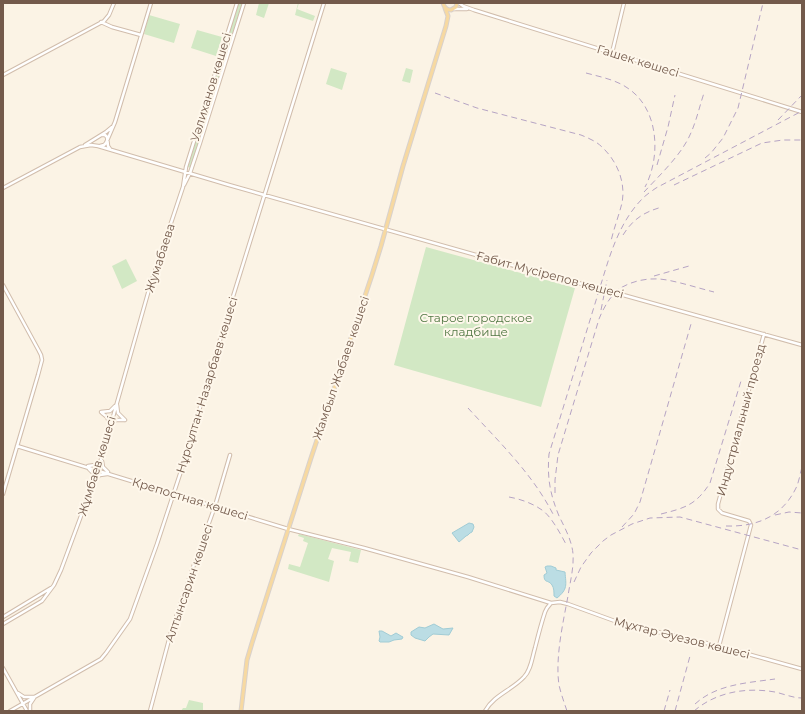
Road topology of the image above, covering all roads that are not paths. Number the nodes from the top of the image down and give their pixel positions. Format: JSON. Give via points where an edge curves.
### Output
{"nodes":[{"id":1,"x":114,"y":3,"type":"edge"},
{"id":2,"x":151,"y":3,"type":"edge"},
{"id":3,"x":237,"y":3,"type":"edge"},
{"id":4,"x":244,"y":3,"type":"edge"},
{"id":5,"x":324,"y":3,"type":"edge"},
{"id":6,"x":440,"y":3,"type":"edge"},
{"id":7,"x":458,"y":3,"type":"edge"},
{"id":8,"x":624,"y":3,"type":"edge"},
{"id":9,"x":444,"y":6,"type":"edge"},
{"id":10,"x":454,"y":9,"type":"junction"},
{"id":11,"x":474,"y":10,"type":"junction"},
{"id":12,"x":234,"y":11,"type":"junction"},
{"id":13,"x":241,"y":13,"type":"junction"},
{"id":14,"x":108,"y":17,"type":"junction"},
{"id":15,"x":101,"y":22,"type":"junction"},
{"id":16,"x":109,"y":26,"type":"junction"},
{"id":17,"x":446,"y":26,"type":"junction"},
{"id":18,"x":141,"y":35,"type":"junction"},
{"id":19,"x":612,"y":52,"type":"junction"},
{"id":20,"x":3,"y":75,"type":"edge"},
{"id":21,"x":802,"y":112,"type":"edge"},
{"id":22,"x":115,"y":122,"type":"junction"},
{"id":23,"x":99,"y":137,"type":"junction"},
{"id":24,"x":107,"y":140,"type":"junction"},
{"id":25,"x":98,"y":146,"type":"junction"},
{"id":26,"x":80,"y":147,"type":"junction"},
{"id":27,"x":111,"y":150,"type":"junction"},
{"id":28,"x":185,"y":172,"type":"junction"},
{"id":29,"x":190,"y":173,"type":"junction"},
{"id":30,"x":183,"y":187,"type":"junction"},
{"id":31,"x":3,"y":188,"type":"edge"},
{"id":32,"x":264,"y":195,"type":"junction"},
{"id":33,"x":386,"y":229,"type":"junction"},
{"id":34,"x":3,"y":285,"type":"edge"},
{"id":35,"x":764,"y":334,"type":"junction"},
{"id":36,"x":134,"y":344,"type":"joint"},
{"id":37,"x":802,"y":345,"type":"edge"},
{"id":38,"x":116,"y":404,"type":"junction"},
{"id":39,"x":110,"y":427,"type":"junction"},
{"id":40,"x":18,"y":446,"type":"junction"},
{"id":41,"x":230,"y":455,"type":"dead end"},
{"id":42,"x":102,"y":458,"type":"junction"},
{"id":43,"x":86,"y":467,"type":"junction"},
{"id":44,"x":98,"y":470,"type":"junction"},
{"id":45,"x":110,"y":474,"type":"junction"},
{"id":46,"x":95,"y":480,"type":"junction"},
{"id":47,"x":3,"y":494,"type":"edge"},
{"id":48,"x":174,"y":494,"type":"junction"},
{"id":49,"x":215,"y":506,"type":"junction"},
{"id":50,"x":288,"y":529,"type":"junction"},
{"id":51,"x":364,"y":548,"type":"joint"},
{"id":52,"x":54,"y":585,"type":"junction"},
{"id":53,"x":551,"y":603,"type":"junction"},
{"id":54,"x":3,"y":617,"type":"edge"},
{"id":55,"x":3,"y":624,"type":"edge"},
{"id":56,"x":719,"y":646,"type":"junction"},
{"id":57,"x":3,"y":668,"type":"edge"},
{"id":58,"x":802,"y":669,"type":"edge"},
{"id":59,"x":16,"y":691,"type":"junction"},
{"id":60,"x":38,"y":695,"type":"junction"},
{"id":61,"x":23,"y":704,"type":"junction"},
{"id":62,"x":10,"y":711,"type":"edge"},
{"id":63,"x":29,"y":711,"type":"edge"},
{"id":64,"x":150,"y":711,"type":"edge"},
{"id":65,"x":241,"y":711,"type":"edge"},
{"id":66,"x":485,"y":711,"type":"edge"}],
"edges":[{"from":1,"to":14,"type":"main road"},
{"from":2,"to":18,"type":"main road"},
{"from":3,"to":12,"type":"main road","name":"Уәлиханов көшесі"},
{"from":4,"to":13,"type":"main road","name":"Уәлиханов көшесі"},
{"from":5,"to":32,"type":"main road","name":"Нұрсұлтан Назарбаев көшесі"},
{"from":6,"to":9,"type":"main road"},
{"from":7,"to":10,"type":"main road"},
{"from":7,"to":11,"type":"main road","name":"Гашек көшесі"},
{"from":8,"to":19,"type":"main road"},
{"from":9,"to":10,"type":"main road","via":[[449,10]]},
{"from":9,"to":17,"type":"main road","via":[[448,16]]},
{"from":10,"to":11,"type":"main road","name":"Гашек көшесі"},
{"from":10,"to":17,"type":"main road"},
{"from":11,"to":19,"type":"main road","name":"Гашек көшесі"},
{"from":12,"to":13,"type":"main road"},
{"from":12,"to":28,"type":"main road","name":"Уәлиханов көшесі"},
{"from":13,"to":29,"type":"main road","name":"Уәлиханов көшесі"},
{"from":14,"to":15,"type":"main road"},
{"from":14,"to":16,"type":"main road"},
{"from":15,"to":16,"type":"main road"},
{"from":15,"to":20,"type":"main road"},
{"from":16,"to":18,"type":"main road"},
{"from":17,"to":33,"type":"main road","name":"Жамбыл Жабаев көшесі","via":[[403,164]]},
{"from":18,"to":22,"type":"main road"},
{"from":19,"to":21,"type":"main road","name":"Гашек көшесі"},
{"from":22,"to":23,"type":"main road"},
{"from":22,"to":24,"type":"main road"},
{"from":23,"to":24,"type":"main road","via":[[105,135]]},
{"from":23,"to":25,"type":"main road","via":[[94,142]]},
{"from":23,"to":26,"type":"main road"},
{"from":24,"to":25,"type":"main road","via":[[104,145]]},
{"from":24,"to":27,"type":"main road"},
{"from":25,"to":26,"type":"main road"},
{"from":25,"to":27,"type":"main road"},
{"from":26,"to":31,"type":"main road"},
{"from":27,"to":28,"type":"main road"},
{"from":28,"to":29,"type":"main road"},
{"from":28,"to":30,"type":"main road","name":"Жумабаева"},
{"from":29,"to":30,"type":"main road"},
{"from":29,"to":32,"type":"main road"},
{"from":30,"to":36,"type":"main road","name":"Жумабаева","via":[[150,286]]},
{"from":32,"to":33,"type":"main road","name":"Ғабит Мүсірепов көшесі"},
{"from":32,"to":48,"type":"main road","name":"Нұрсұлтан Назарбаев көшесі"},
{"from":33,"to":35,"type":"main road","name":"Ғабит Мүсірепов көшесі"},
{"from":33,"to":50,"type":"main road","name":"Жамбыл Жабаев көшесі"},
{"from":34,"to":40,"type":"main road","via":[[42,359]]},
{"from":35,"to":37,"type":"main road","name":"Ғабит Мүсірепов көшесі"},
{"from":35,"to":56,"type":"main road","name":"Индустриальный проезд","via":[[718,504],[718,509],[722,513],[749,520],[751,525]]},
{"from":36,"to":38,"type":"main road","name":"Жұмбаев көшесі"},
{"from":38,"to":39,"type":"main road","name":"Жұмбаев көшесі"},
{"from":38,"to":39,"type":"main road","via":[[111,410],[101,412],[108,418]]},
{"from":38,"to":39,"type":"main road","via":[[118,413],[125,420],[115,421]]},
{"from":39,"to":42,"type":"main road","name":"Жұмбаев көшесі"},
{"from":40,"to":43,"type":"main road","name":"Крепостная көшесі"},
{"from":40,"to":47,"type":"main road"},
{"from":41,"to":49,"type":"main road","name":"Алтынсарин көшесі"},
{"from":42,"to":43,"type":"main road","via":[[96,465]]},
{"from":42,"to":44,"type":"main road","name":"Жұмбаев көшесі"},
{"from":42,"to":45,"type":"main road","via":[[103,467]]},
{"from":43,"to":44,"type":"main road","name":"Крепостная көшесі"},
{"from":43,"to":46,"type":"main road","via":[[92,472]]},
{"from":44,"to":45,"type":"main road","name":"Крепостная көшесі"},
{"from":44,"to":46,"type":"main road","name":"Жұмбаев көшесі"},
{"from":45,"to":46,"type":"main road","via":[[100,474]]},
{"from":45,"to":48,"type":"main road","name":"Крепостная көшесі"},
{"from":46,"to":52,"type":"main road","name":"Жұмбаев көшесі"},
{"from":48,"to":49,"type":"main road","name":"Крепостная көшесі"},
{"from":48,"to":60,"type":"main road","name":"Нұрсұлтан Назарбаев көшесі","via":[[128,621],[106,654]]},
{"from":49,"to":50,"type":"main road","name":"Крепостная көшесі"},
{"from":49,"to":64,"type":"main road","name":"Алтынсарин көшесі","via":[[171,632]]},
{"from":50,"to":51,"type":"main road","name":"Крепостная көшесі"},
{"from":50,"to":65,"type":"main road","name":"Жамбыл Жабаев көшесі","via":[[247,660]]},
{"from":51,"to":53,"type":"main road","name":"Мұхтар Әуезов көшесі","via":[[468,576]]},
{"from":52,"to":54,"type":"main road","name":"Жұмбаев көшесі"},
{"from":52,"to":55,"type":"main road","name":"Жұмбаев көшесі","via":[[39,603]]},
{"from":53,"to":56,"type":"main road","name":"Мұхтар Әуезов көшесі","via":[[568,604],[623,624]]},
{"from":53,"to":66,"type":"main road","via":[[544,612],[526,674],[518,683],[493,700]]},
{"from":56,"to":58,"type":"main road","name":"Мұхтар Әуезов көшесі"},
{"from":57,"to":59,"type":"main road"},
{"from":59,"to":60,"type":"main road","via":[[24,697]]},
{"from":59,"to":61,"type":"main road"},
{"from":60,"to":61,"type":"main road","name":"Нұрсұлтан Назарбаев көшесі"},
{"from":60,"to":63,"type":"main road","via":[[31,702]]},
{"from":61,"to":62,"type":"main road","name":"Нұрсұлтан Назарбаев көшесі"},
{"from":61,"to":63,"type":"main road"}]}
